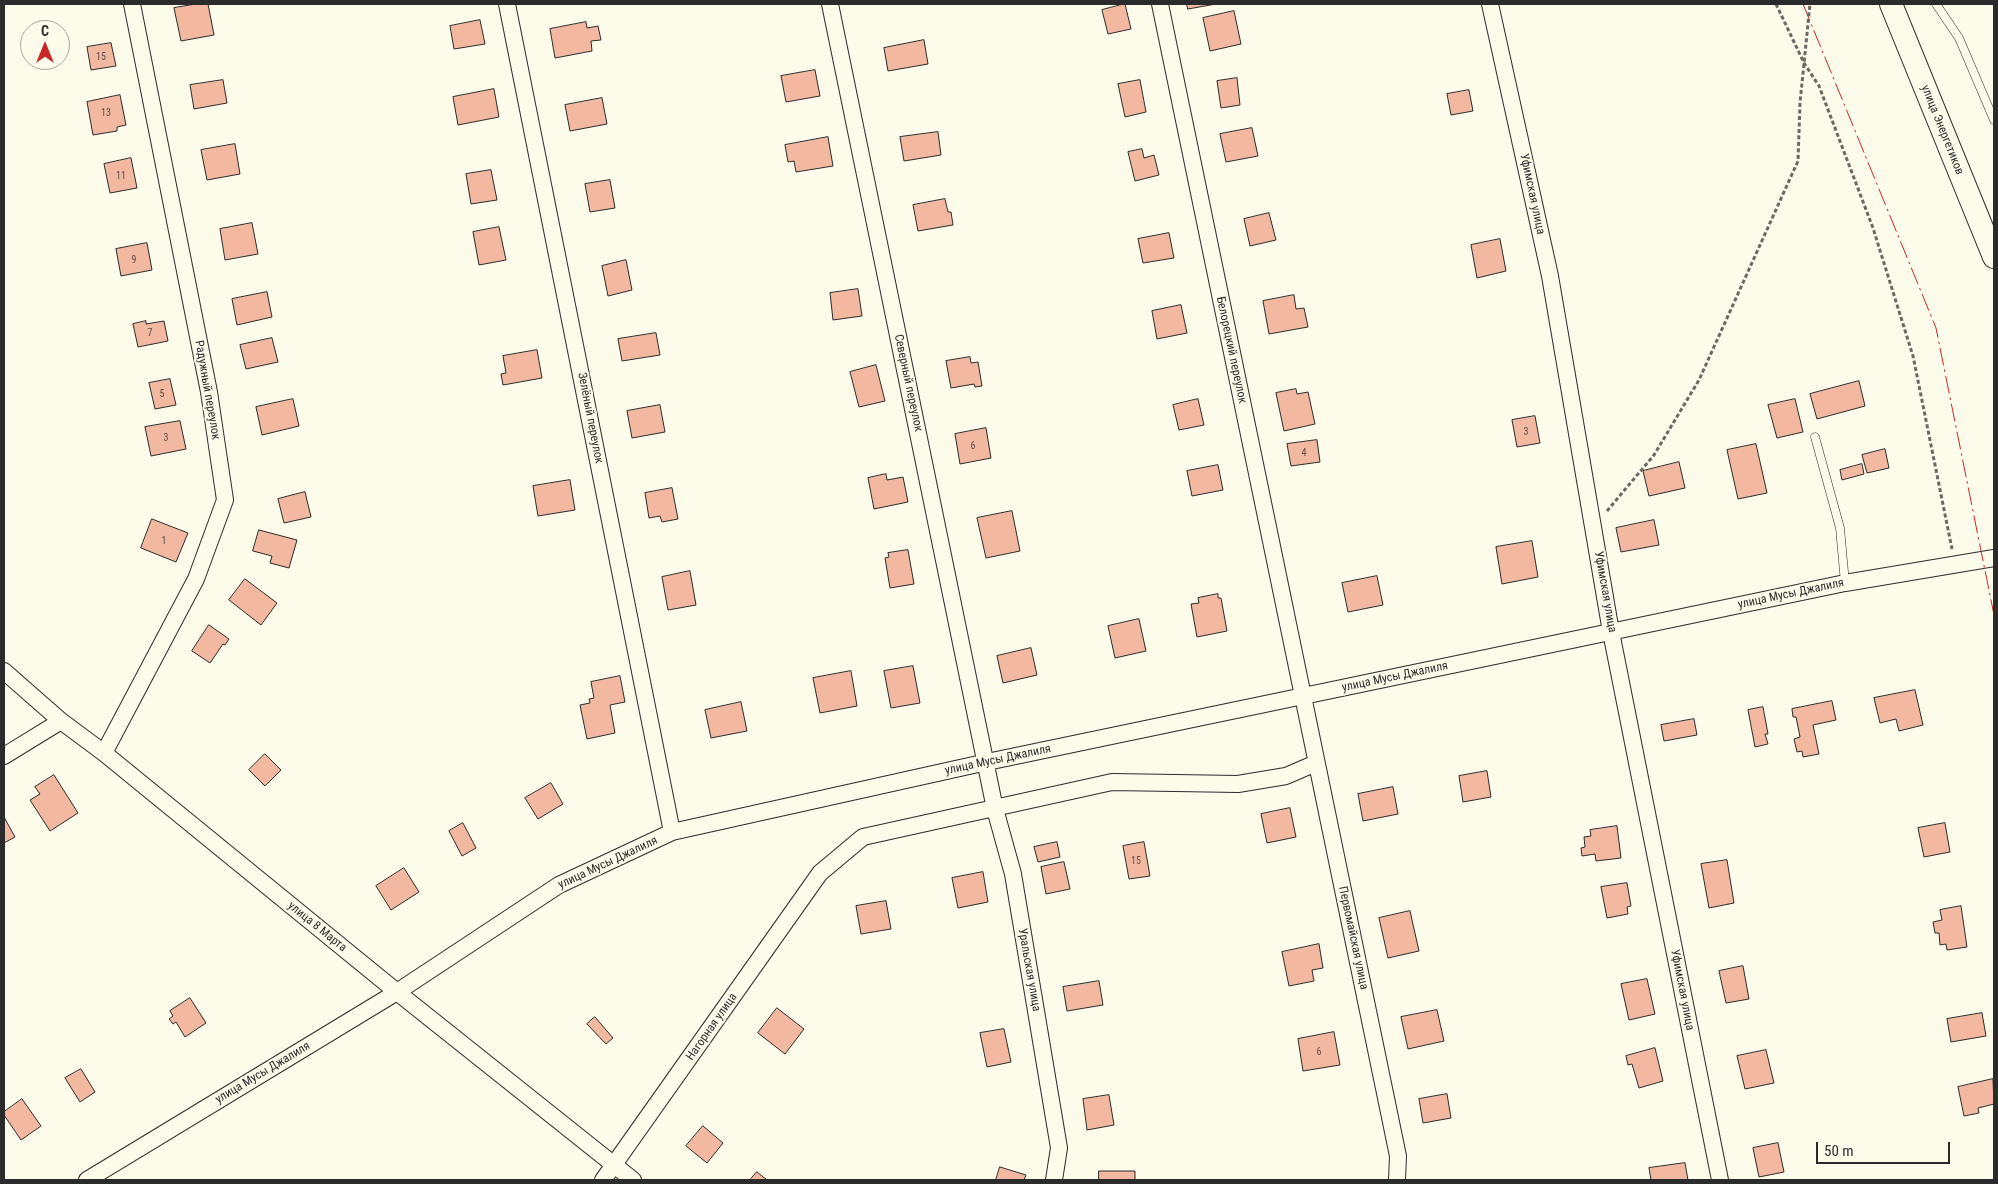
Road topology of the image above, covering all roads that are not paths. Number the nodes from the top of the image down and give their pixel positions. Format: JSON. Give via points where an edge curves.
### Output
{"nodes":[{"id":1,"x":132,"y":4,"type":"edge"},
{"id":2,"x":507,"y":4,"type":"edge"},
{"id":3,"x":830,"y":4,"type":"edge"},
{"id":4,"x":1160,"y":4,"type":"edge"},
{"id":5,"x":1490,"y":4,"type":"edge"},
{"id":6,"x":1891,"y":4,"type":"edge"},
{"id":7,"x":1936,"y":4,"type":"edge"},
{"id":8,"x":1994,"y":120,"type":"edge"},
{"id":9,"x":1994,"y":257,"type":"edge"},
{"id":10,"x":1815,"y":437,"type":"dead end"},
{"id":11,"x":1994,"y":558,"type":"edge"},
{"id":12,"x":1845,"y":583,"type":"junction"},
{"id":13,"x":1611,"y":632,"type":"junction"},
{"id":14,"x":4,"y":671,"type":"edge"},
{"id":15,"x":1302,"y":697,"type":"junction"},
{"id":16,"x":61,"y":721,"type":"junction"},
{"id":17,"x":104,"y":753,"type":"junction"},
{"id":18,"x":4,"y":756,"type":"edge"},
{"id":19,"x":986,"y":762,"type":"junction"},
{"id":20,"x":1316,"y":763,"type":"junction"},
{"id":21,"x":995,"y":809,"type":"junction"},
{"id":22,"x":672,"y":832,"type":"junction"},
{"id":23,"x":397,"y":992,"type":"junction"},
{"id":24,"x":614,"y":1166,"type":"junction"},
{"id":25,"x":86,"y":1180,"type":"edge"},
{"id":26,"x":603,"y":1180,"type":"edge"},
{"id":27,"x":633,"y":1180,"type":"edge"},
{"id":28,"x":1054,"y":1180,"type":"edge"},
{"id":29,"x":1397,"y":1180,"type":"edge"},
{"id":30,"x":1720,"y":1180,"type":"edge"}],
"edges":[{"from":1,"to":17,"type":"street","name":"Радужный переулок","via":[[209,392],[225,500],[196,579]]},
{"from":2,"to":22,"type":"street","name":"Зелёный переулок"},
{"from":3,"to":19,"type":"street","name":"Северный переулок"},
{"from":4,"to":15,"type":"street","name":"Белорецкий переулок"},
{"from":5,"to":13,"type":"street","name":"Уфимская улица","via":[[1550,276]]},
{"from":6,"to":9,"type":"main road","name":"улица Энергетиков"},
{"from":7,"to":8,"type":"lane","via":[[1959,38]]},
{"from":10,"to":12,"type":"lane","via":[[1840,528]]},
{"from":11,"to":12,"type":"street","name":"улица Мусы Джалиля"},
{"from":12,"to":13,"type":"street","name":"улица Мусы Джалиля"},
{"from":13,"to":15,"type":"street","name":"улица Мусы Джалиля"},
{"from":13,"to":30,"type":"street","name":"Уфимская улица"},
{"from":14,"to":16,"type":"street","name":"улица 8 Марта"},
{"from":15,"to":19,"type":"street","name":"улица Мусы Джалиля"},
{"from":15,"to":20,"type":"street","name":"Первомайская улица"},
{"from":16,"to":17,"type":"street","name":"улица 8 Марта"},
{"from":16,"to":18,"type":"street"},
{"from":17,"to":23,"type":"street","name":"улица 8 Марта"},
{"from":19,"to":21,"type":"street","name":"Уральская улица"},
{"from":19,"to":22,"type":"street","name":"улица Мусы Джалиля"},
{"from":20,"to":21,"type":"street","name":"Нагорная улица","via":[[1286,776],[1238,784],[1112,782]]},
{"from":20,"to":29,"type":"street","name":"Первомайская улица","via":[[1398,1156]]},
{"from":21,"to":24,"type":"street","name":"Нагорная улица","via":[[864,836],[820,873]]},
{"from":21,"to":28,"type":"street","name":"Уральская улица","via":[[1013,874],[1059,1148]]},
{"from":22,"to":23,"type":"street","name":"улица Мусы Джалиля","via":[[559,885]]},
{"from":23,"to":24,"type":"street","name":"улица 8 Марта"},
{"from":23,"to":25,"type":"street","name":"улица Мусы Джалиля"},
{"from":24,"to":26,"type":"street","name":"Нагорная улица"},
{"from":24,"to":27,"type":"street","name":"улица 8 Марта"}]}
